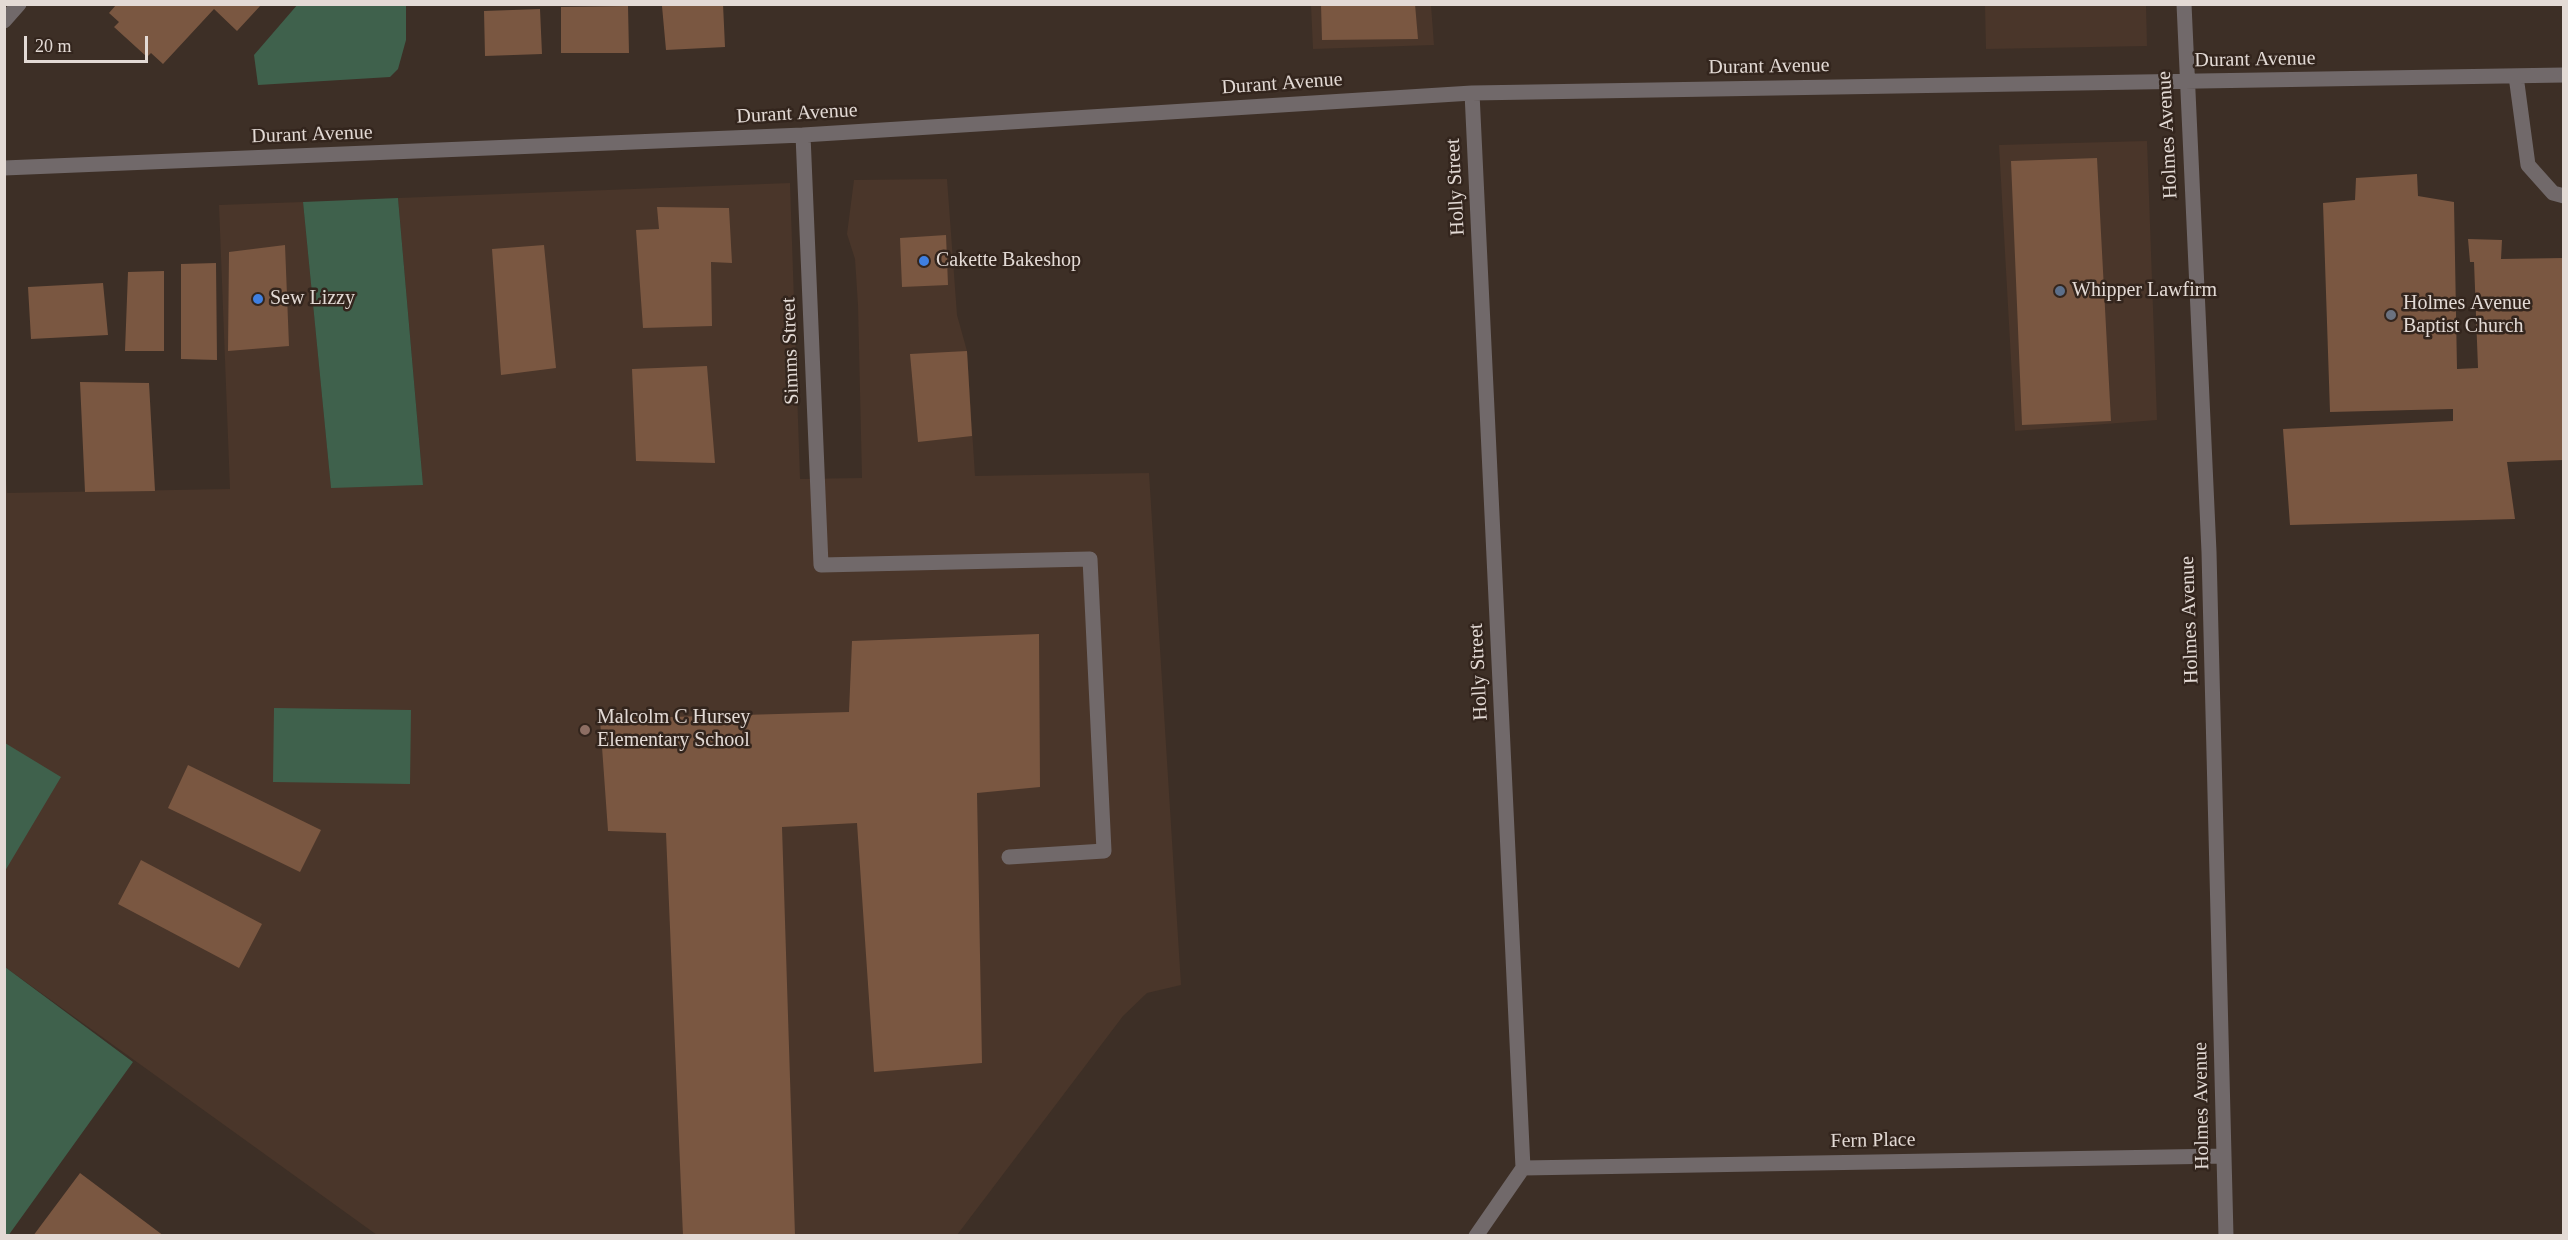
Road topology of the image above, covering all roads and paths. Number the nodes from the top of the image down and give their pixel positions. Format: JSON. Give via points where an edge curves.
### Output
{"nodes":[{"id":1,"x":20,"y":4,"type":"edge"},
{"id":2,"x":2184,"y":4,"type":"edge"},
{"id":3,"x":4,"y":21,"type":"edge"},
{"id":4,"x":2564,"y":75,"type":"edge"},
{"id":5,"x":2516,"y":76,"type":"junction"},
{"id":6,"x":2187,"y":82,"type":"junction"},
{"id":7,"x":1472,"y":93,"type":"junction"},
{"id":8,"x":803,"y":135,"type":"junction"},
{"id":9,"x":4,"y":168,"type":"edge"},
{"id":10,"x":2564,"y":196,"type":"edge"},
{"id":11,"x":1009,"y":857,"type":"dead end"},
{"id":12,"x":2224,"y":1156,"type":"junction"},
{"id":13,"x":1523,"y":1168,"type":"junction"},
{"id":14,"x":1476,"y":1236,"type":"edge"},
{"id":15,"x":2226,"y":1236,"type":"edge"}],
"edges":[{"from":1,"to":3,"type":"street"},
{"from":2,"to":6,"type":"street","name":"Holmes Avenue"},
{"from":4,"to":5,"type":"street","name":"Durant Avenue"},
{"from":5,"to":6,"type":"street","name":"Durant Avenue"},
{"from":5,"to":10,"type":"street","via":[[2529,165],[2553,193]]},
{"from":6,"to":7,"type":"street","name":"Durant Avenue"},
{"from":6,"to":12,"type":"street","name":"Holmes Avenue","via":[[2209,552]]},
{"from":7,"to":8,"type":"street","name":"Durant Avenue"},
{"from":7,"to":13,"type":"street","name":"Holly Street"},
{"from":8,"to":9,"type":"street","name":"Durant Avenue"},
{"from":8,"to":11,"type":"street","name":"Simms Street","via":[[821,565],[1090,559],[1104,851]]},
{"from":12,"to":13,"type":"street","name":"Fern Place"},
{"from":12,"to":15,"type":"street","name":"Holmes Avenue"},
{"from":13,"to":14,"type":"street"}]}
